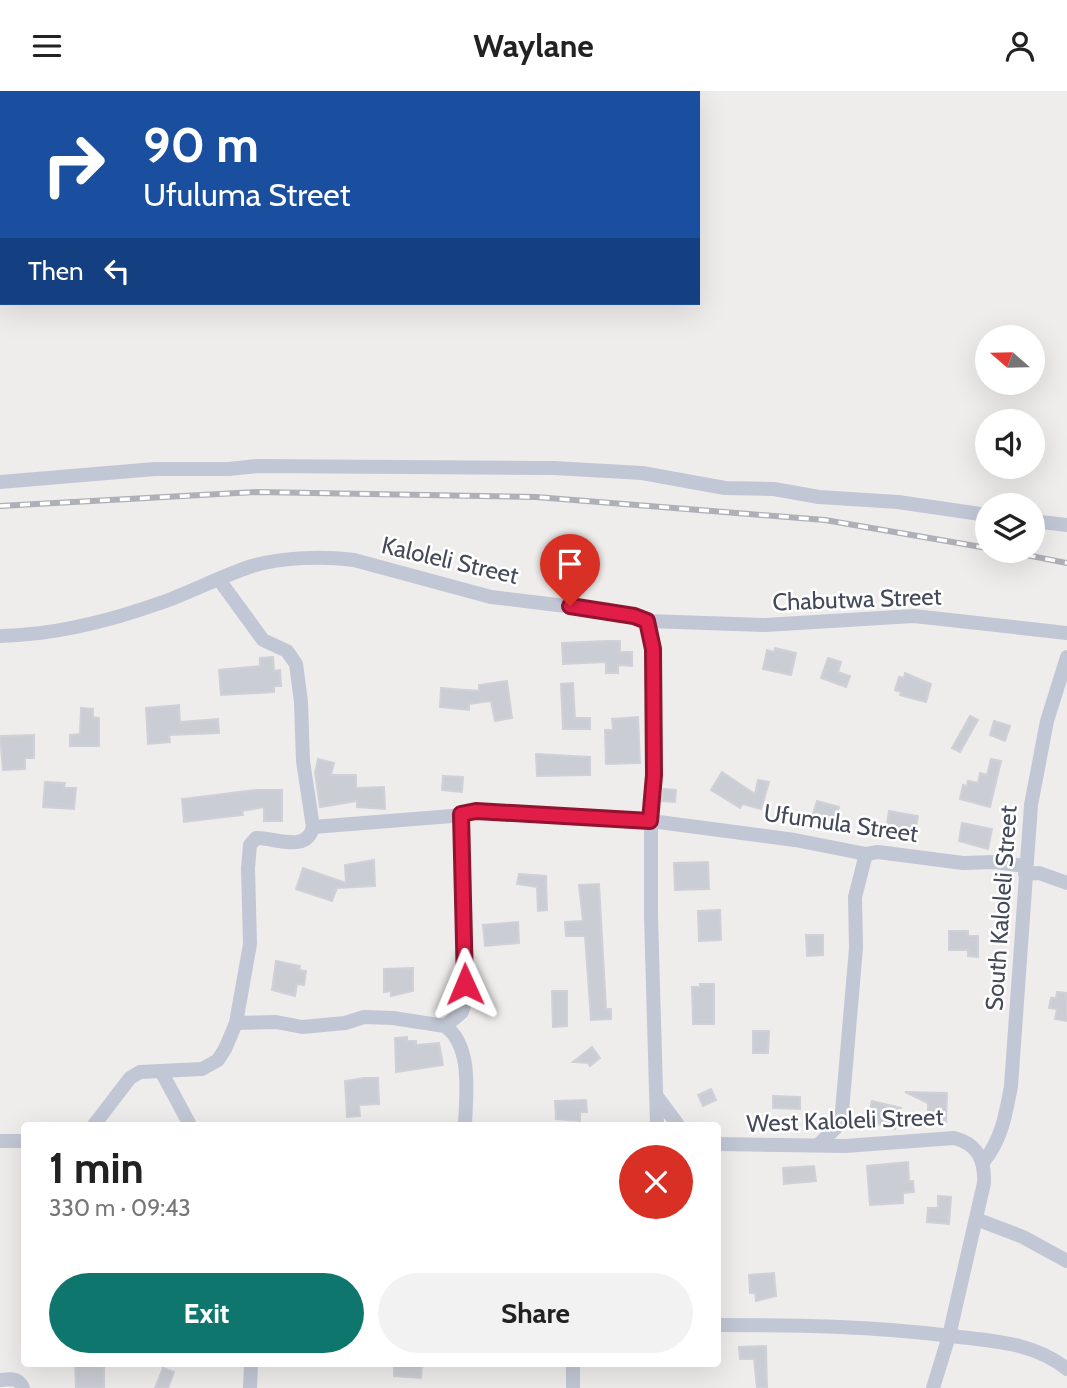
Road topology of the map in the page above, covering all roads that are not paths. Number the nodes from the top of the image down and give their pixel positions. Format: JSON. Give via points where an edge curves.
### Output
{"nodes":[{"id":1,"x":0,"y":482,"type":"edge"},
{"id":2,"x":975,"y":513,"type":"edge"},
{"id":3,"x":1045,"y":522,"type":"edge"},
{"id":4,"x":1067,"y":525,"type":"edge"},
{"id":5,"x":220,"y":581,"type":"junction"},
{"id":6,"x":647,"y":621,"type":"junction"},
{"id":7,"x":1067,"y":633,"type":"edge"},
{"id":8,"x":0,"y":636,"type":"edge"},
{"id":9,"x":1067,"y":657,"type":"edge"},
{"id":10,"x":1063,"y":683,"type":"edge"},
{"id":11,"x":461,"y":814,"type":"junction"},
{"id":12,"x":650,"y":821,"type":"junction"},
{"id":13,"x":313,"y":827,"type":"junction"},
{"id":14,"x":866,"y":854,"type":"junction"},
{"id":15,"x":1025,"y":870,"type":"junction"},
{"id":16,"x":1067,"y":883,"type":"edge"},
{"id":17,"x":236,"y":1023,"type":"junction"},
{"id":18,"x":445,"y":1026,"type":"junction"},
{"id":19,"x":160,"y":1071,"type":"junction"},
{"id":20,"x":657,"y":1096,"type":"junction"},
{"id":21,"x":96,"y":1122,"type":"edge"},
{"id":22,"x":188,"y":1122,"type":"edge"},
{"id":23,"x":465,"y":1122,"type":"edge"},
{"id":24,"x":657,"y":1122,"type":"edge"},
{"id":25,"x":676,"y":1122,"type":"edge"},
{"id":26,"x":841,"y":1123,"type":"junction"},
{"id":27,"x":0,"y":1141,"type":"edge"},
{"id":28,"x":21,"y":1141,"type":"edge"},
{"id":29,"x":721,"y":1144,"type":"edge"},
{"id":30,"x":820,"y":1144,"type":"junction"},
{"id":31,"x":864,"y":1144,"type":"junction"},
{"id":32,"x":984,"y":1161,"type":"junction"},
{"id":33,"x":976,"y":1219,"type":"junction"},
{"id":34,"x":1067,"y":1261,"type":"edge"},
{"id":35,"x":721,"y":1325,"type":"edge"},
{"id":36,"x":949,"y":1336,"type":"junction"},
{"id":37,"x":251,"y":1367,"type":"edge"},
{"id":38,"x":573,"y":1367,"type":"edge"},
{"id":39,"x":1067,"y":1369,"type":"edge"},
{"id":40,"x":0,"y":1380,"type":"edge"},
{"id":41,"x":23,"y":1388,"type":"edge"},
{"id":42,"x":250,"y":1388,"type":"edge"},
{"id":43,"x":573,"y":1388,"type":"edge"},
{"id":44,"x":933,"y":1388,"type":"edge"}],
"edges":[{"from":1,"to":2,"type":"street","via":[[257,466],[554,468],[642,473],[726,488],[774,489]]},
{"from":3,"to":4,"type":"street"},
{"from":5,"to":6,"type":"street","name":"Kaloleli Street","via":[[251,566],[330,557],[491,597]]},
{"from":5,"to":8,"type":"street","name":"Kaloleli Street","via":[[106,618],[46,632]]},
{"from":5,"to":13,"type":"street","via":[[263,640],[287,651],[296,664]]},
{"from":6,"to":7,"type":"street","name":"Chabutwa Street","via":[[765,625],[914,616]]},
{"from":6,"to":12,"type":"street","via":[[653,649]]},
{"from":9,"to":10,"type":"street","name":"South Kaloleli Street"},
{"from":10,"to":15,"type":"street","name":"South Kaloleli Street","via":[[1036,764]]},
{"from":11,"to":12,"type":"street","name":"Ufumula Street","via":[[476,811]]},
{"from":11,"to":13,"type":"street","name":"Ufumula Street"},
{"from":11,"to":18,"type":"street","via":[[465,1002],[462,1012]]},
{"from":12,"to":14,"type":"street","name":"Ufumula Street"},
{"from":12,"to":20,"type":"street"},
{"from":13,"to":17,"type":"street","via":[[308,837],[297,843],[260,838],[250,845],[250,944]]},
{"from":14,"to":15,"type":"street","name":"Ufumula Street","via":[[995,862]]},
{"from":14,"to":26,"type":"street","via":[[855,897],[856,948]]},
{"from":15,"to":16,"type":"street","name":"Ufumula Street"},
{"from":15,"to":32,"type":"street","name":"South Kaloleli Street","via":[[1011,1086],[1002,1130]]},
{"from":17,"to":18,"type":"street","via":[[312,1026],[383,1018]]},
{"from":17,"to":19,"type":"street","via":[[218,1060],[202,1069]]},
{"from":18,"to":23,"type":"street","via":[[452,1031],[466,1069]]},
{"from":19,"to":21,"type":"street","via":[[148,1070],[130,1078]]},
{"from":19,"to":22,"type":"street"},
{"from":20,"to":24,"type":"street"},
{"from":20,"to":25,"type":"street"},
{"from":26,"to":30,"type":"street"},
{"from":26,"to":31,"type":"street"},
{"from":27,"to":28,"type":"street"},
{"from":29,"to":30,"type":"street","name":"West Kaloleli Street"},
{"from":30,"to":31,"type":"street","name":"West Kaloleli Street"},
{"from":31,"to":32,"type":"street","name":"West Kaloleli Street","via":[[954,1138],[964,1141]]},
{"from":32,"to":33,"type":"street"},
{"from":33,"to":34,"type":"street"},
{"from":33,"to":36,"type":"street"},
{"from":35,"to":36,"type":"street","via":[[890,1327]]},
{"from":36,"to":39,"type":"street","via":[[1026,1346]]},
{"from":36,"to":44,"type":"street"},
{"from":37,"to":42,"type":"street"},
{"from":38,"to":43,"type":"street"},
{"from":40,"to":41,"type":"street","via":[[13,1378]]}]}
